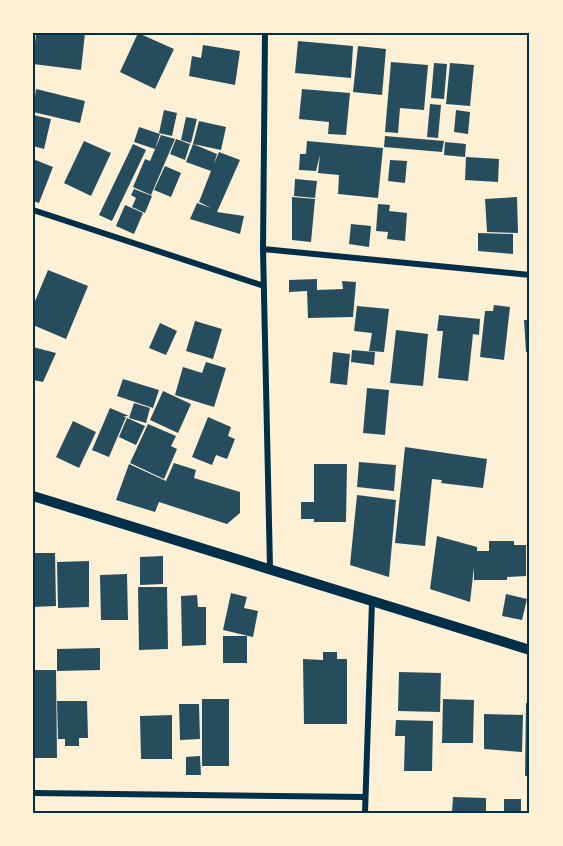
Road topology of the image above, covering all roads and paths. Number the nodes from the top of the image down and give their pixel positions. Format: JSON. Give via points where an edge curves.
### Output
{"nodes":[{"id":1,"x":265,"y":33,"type":"edge"},
{"id":2,"x":33,"y":210,"type":"edge"},
{"id":3,"x":263,"y":249,"type":"junction"},
{"id":4,"x":530,"y":275,"type":"edge"},
{"id":5,"x":264,"y":286,"type":"junction"},
{"id":6,"x":33,"y":496,"type":"edge"},
{"id":7,"x":270,"y":568,"type":"junction"},
{"id":8,"x":372,"y":600,"type":"junction"},
{"id":9,"x":530,"y":650,"type":"edge"},
{"id":10,"x":33,"y":793,"type":"edge"},
{"id":11,"x":365,"y":797,"type":"junction"},
{"id":12,"x":365,"y":813,"type":"edge"}],
"edges":[{"from":1,"to":3,"type":"street"},
{"from":2,"to":5,"type":"street"},
{"from":3,"to":4,"type":"street"},
{"from":3,"to":5,"type":"street"},
{"from":5,"to":7,"type":"street"},
{"from":6,"to":7,"type":"street"},
{"from":7,"to":8,"type":"street"},
{"from":8,"to":9,"type":"street"},
{"from":8,"to":11,"type":"street"},
{"from":10,"to":11,"type":"street"},
{"from":11,"to":12,"type":"street"}]}
